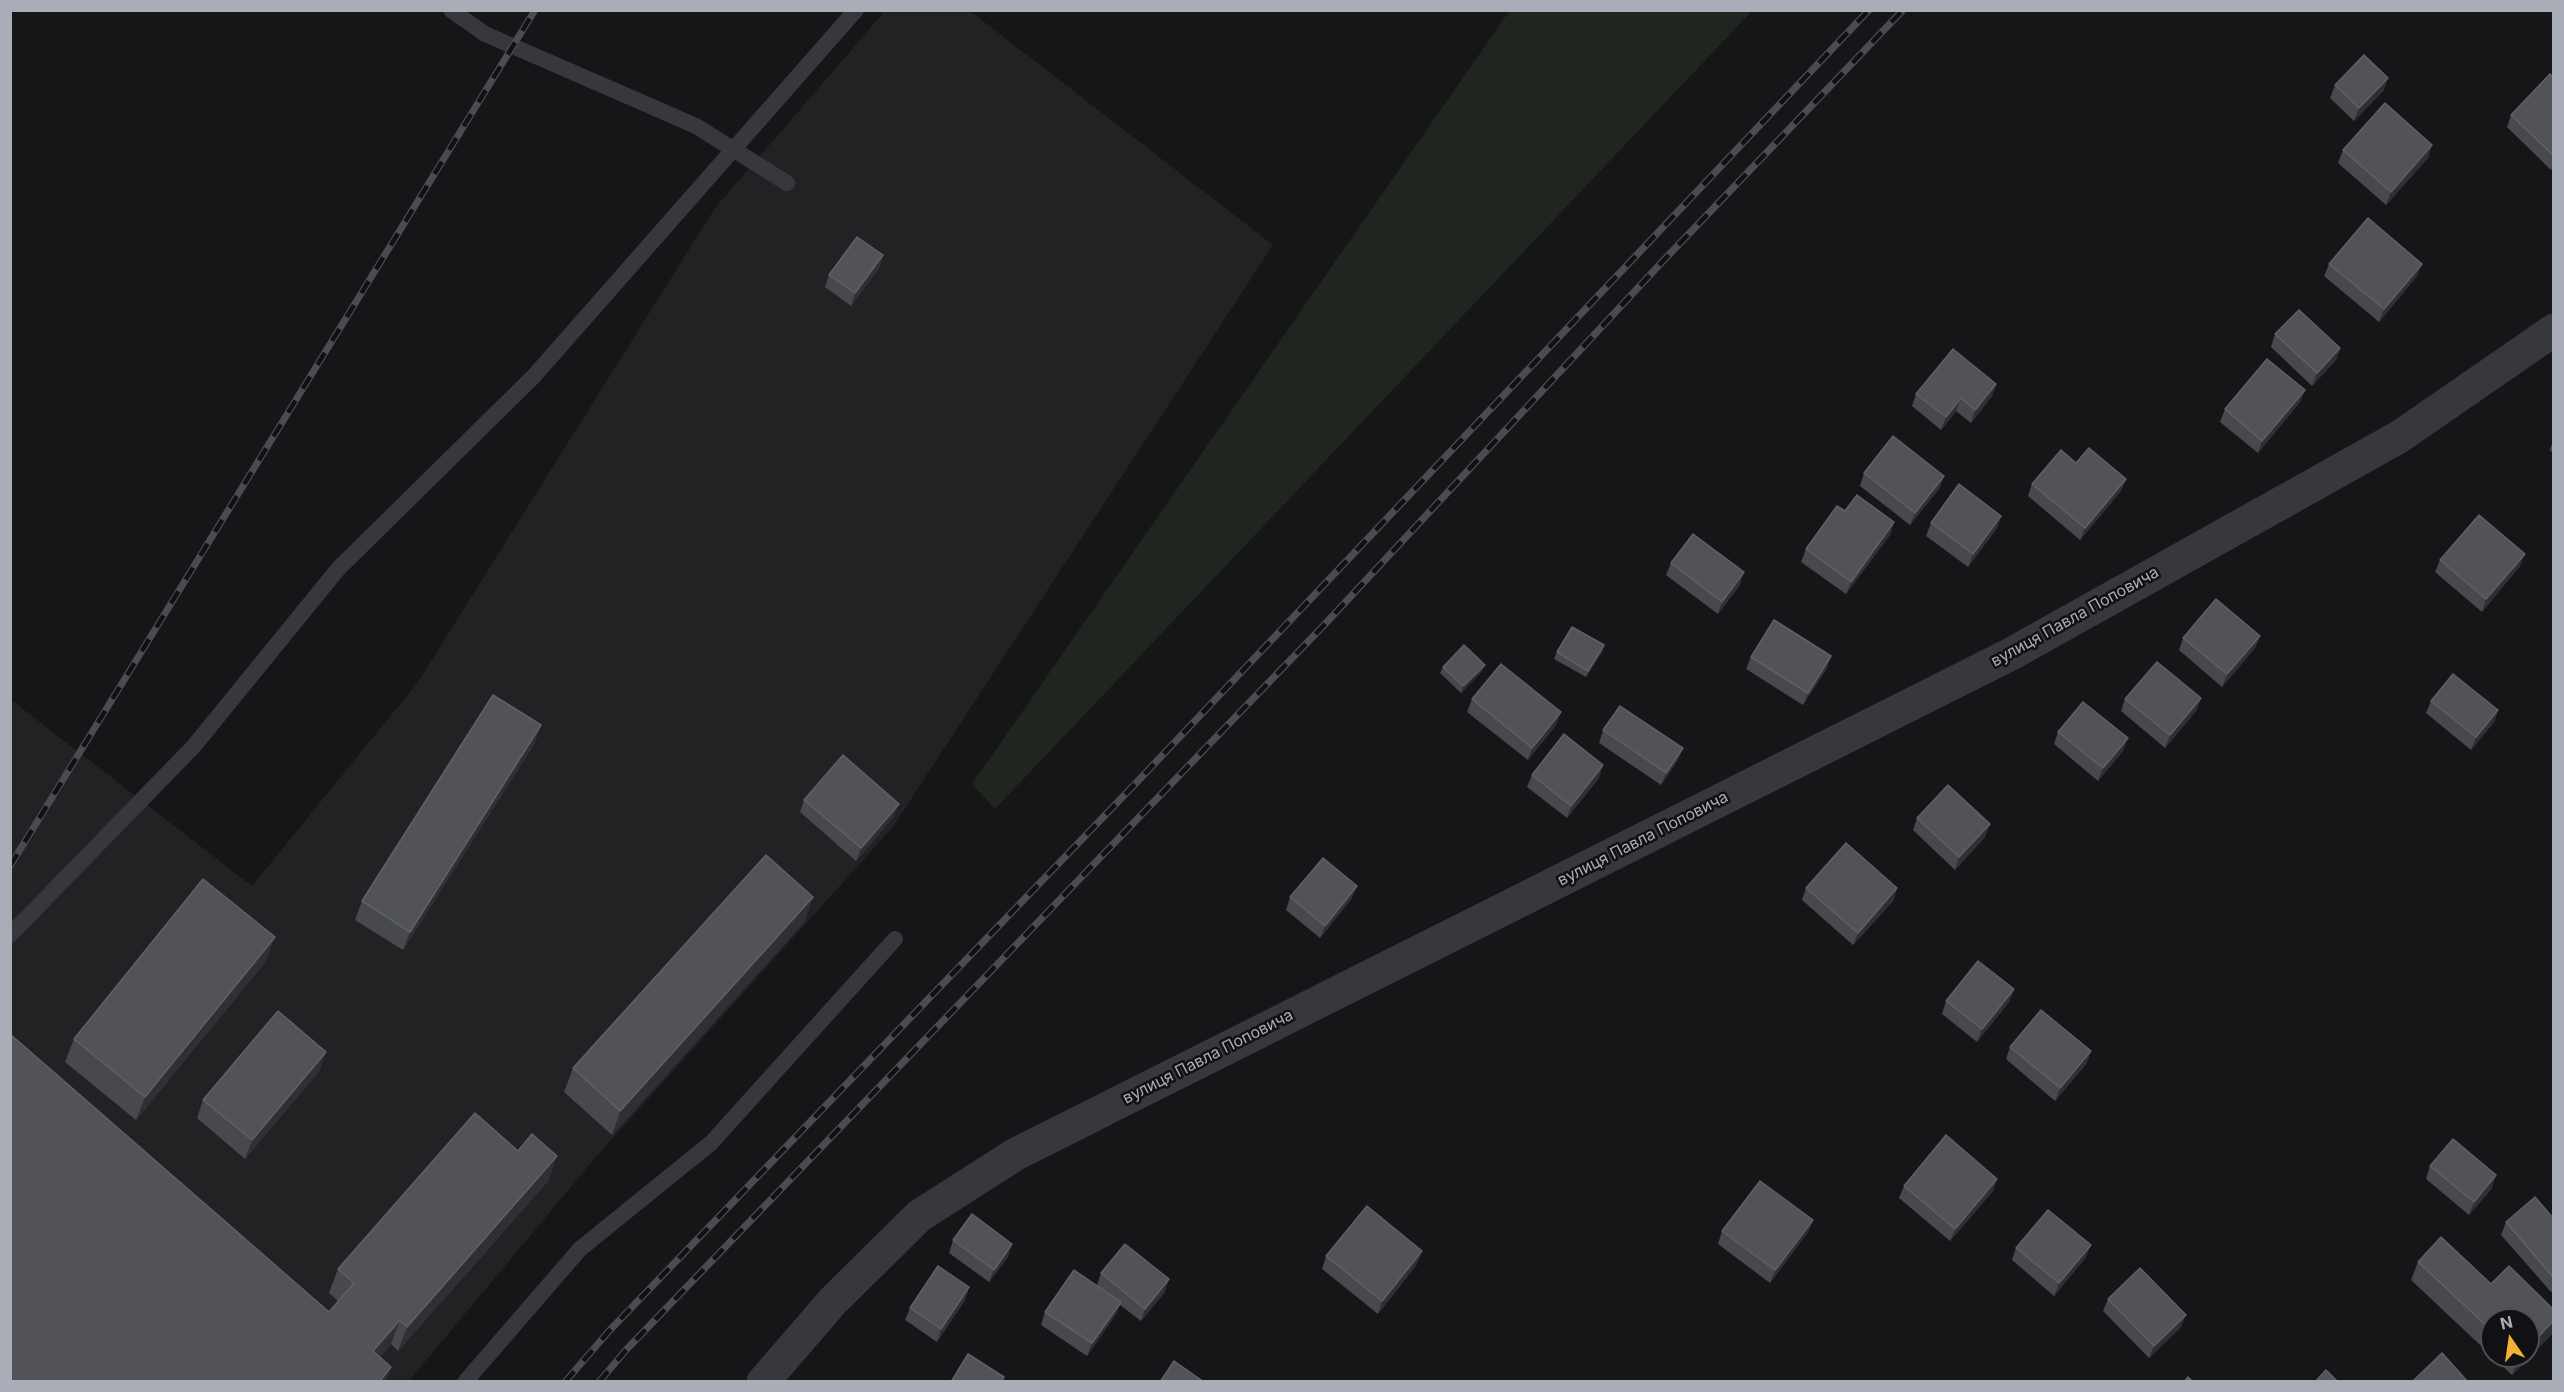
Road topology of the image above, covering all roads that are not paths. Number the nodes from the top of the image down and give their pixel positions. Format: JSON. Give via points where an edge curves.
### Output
{"nodes":[{"id":1,"x":451,"y":10,"type":"edge"},
{"id":2,"x":856,"y":10,"type":"edge"},
{"id":3,"x":734,"y":150,"type":"junction"},
{"id":4,"x":787,"y":183,"type":"dead end"},
{"id":5,"x":2553,"y":330,"type":"edge"},
{"id":6,"x":10,"y":935,"type":"edge"},
{"id":7,"x":895,"y":939,"type":"dead end"},
{"id":8,"x":465,"y":1382,"type":"edge"},
{"id":9,"x":762,"y":1382,"type":"edge"}],
"edges":[{"from":1,"to":3,"type":"lane","via":[[485,34],[696,126]]},
{"from":2,"to":3,"type":"lane"},
{"from":3,"to":4,"type":"lane"},
{"from":3,"to":6,"type":"lane","via":[[534,376],[338,569],[194,746]]},
{"from":5,"to":9,"type":"street","name":"вулиця Павла Поповича","via":[[2399,437],[2011,654],[1016,1154],[919,1216],[833,1301]]},
{"from":7,"to":8,"type":"lane","via":[[711,1143],[580,1250]]}]}
